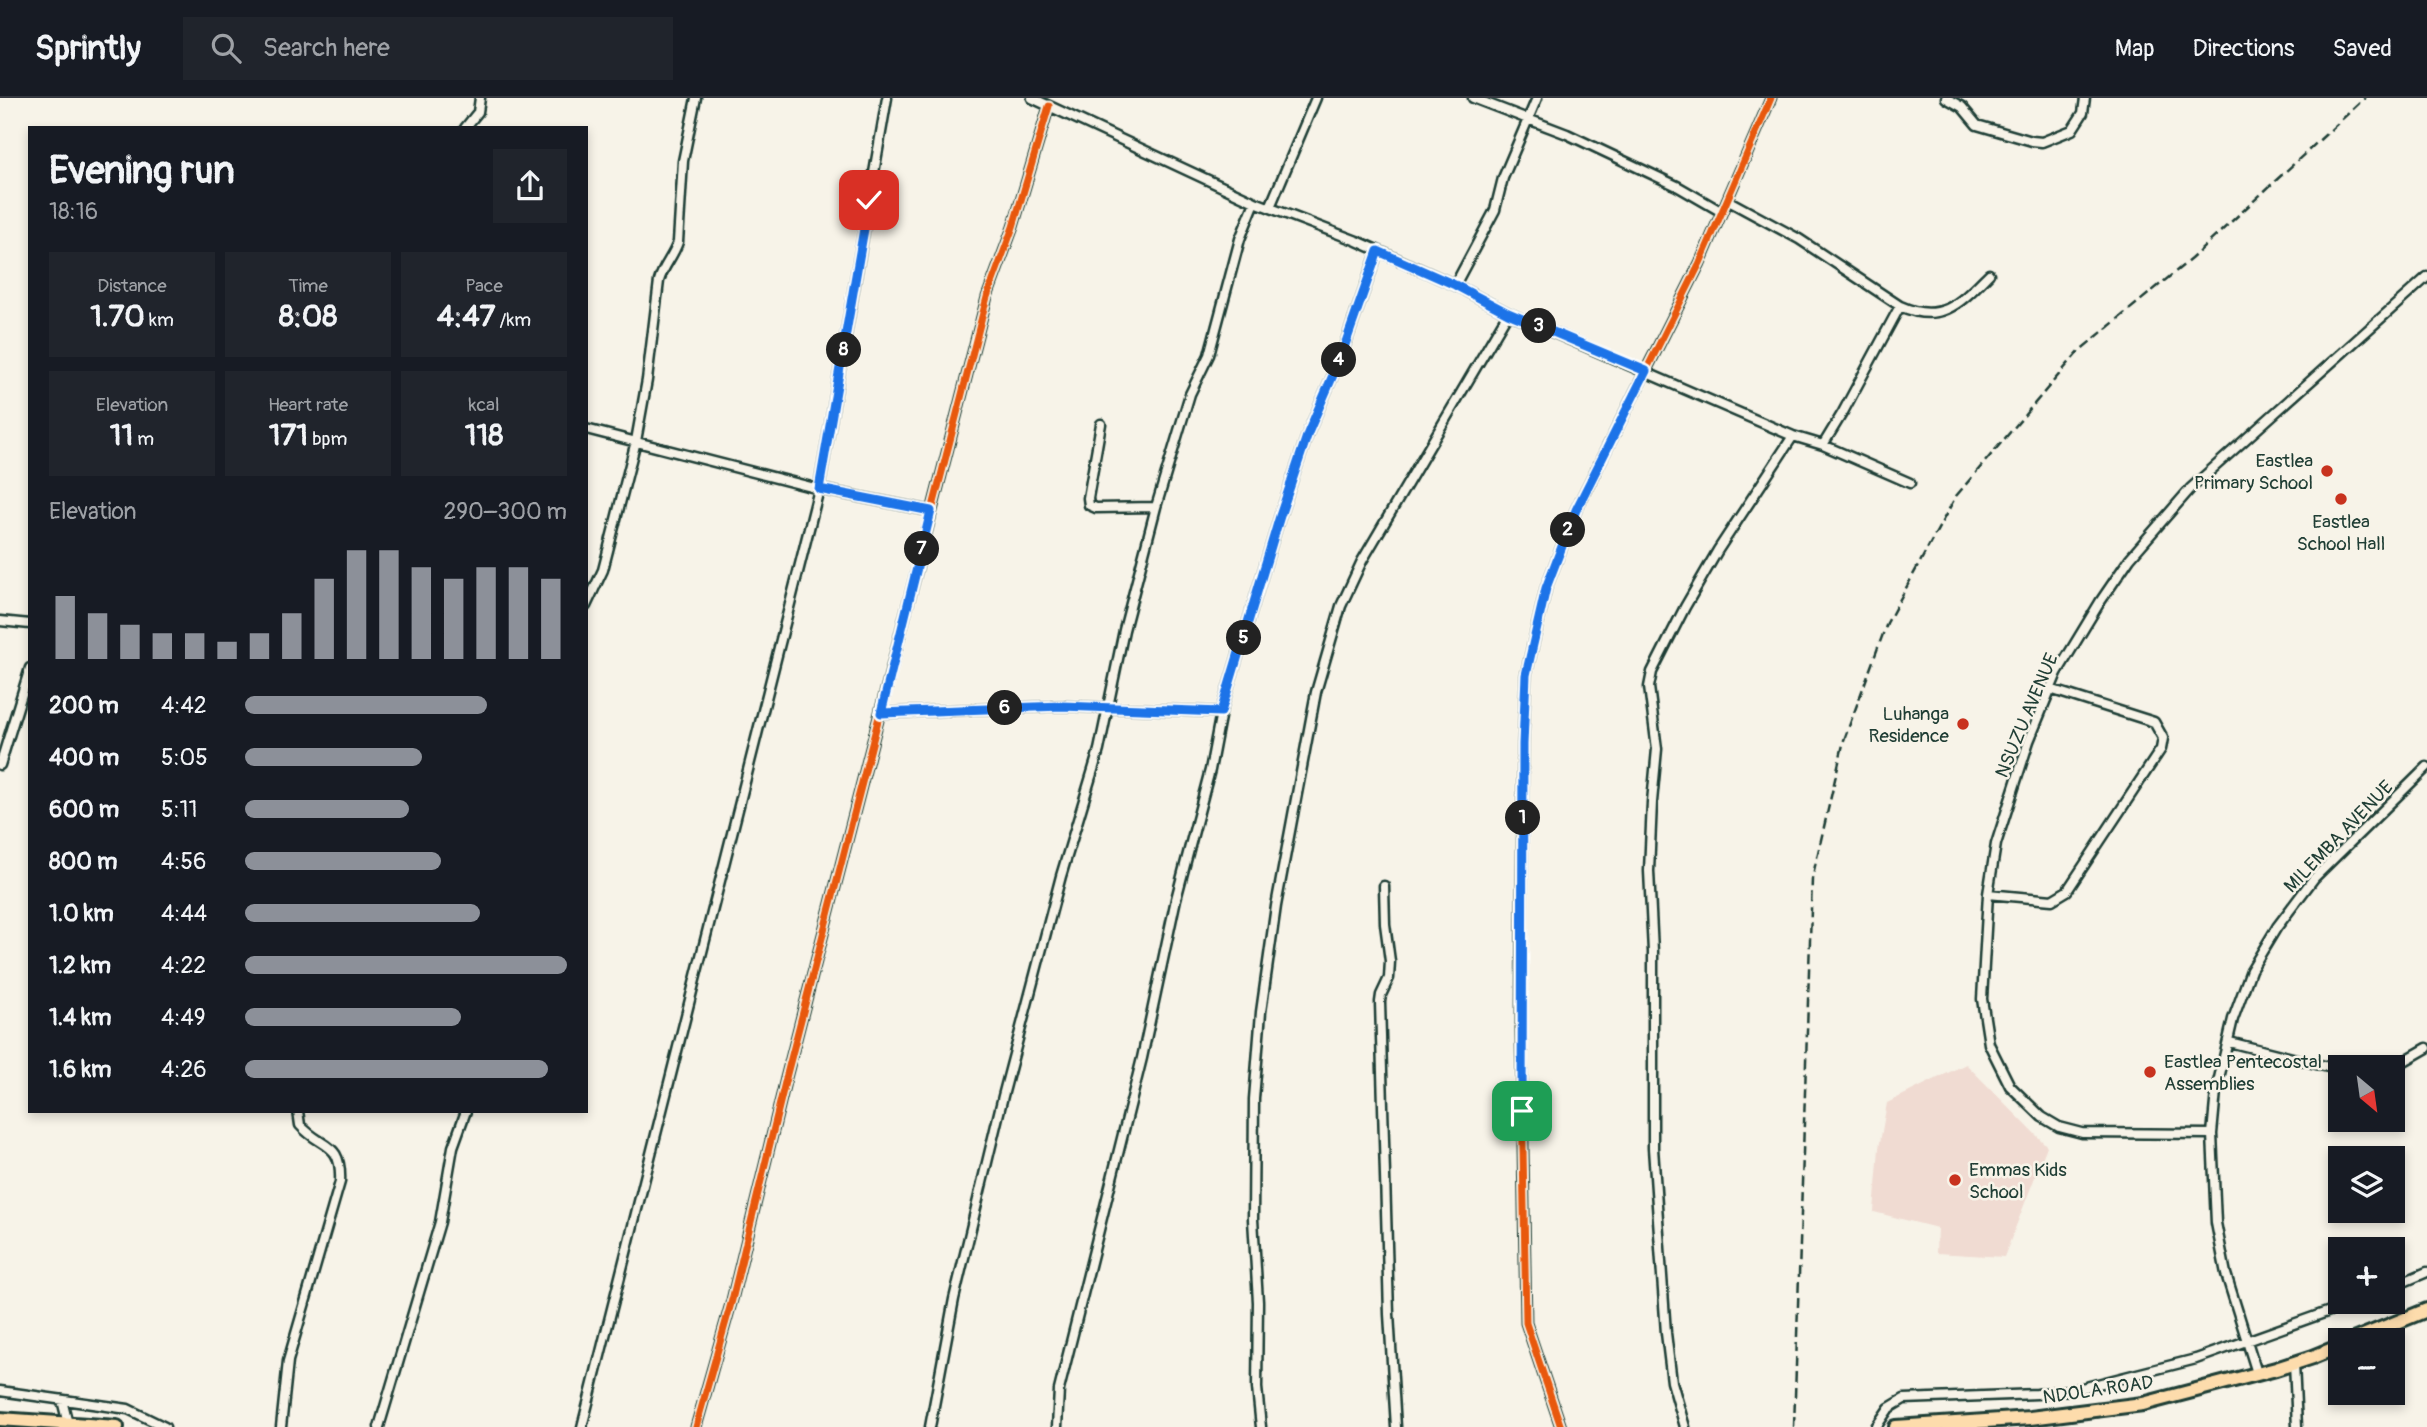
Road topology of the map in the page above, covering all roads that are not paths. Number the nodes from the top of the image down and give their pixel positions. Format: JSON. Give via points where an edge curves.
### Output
{"nodes":[{"id":1,"x":480,"y":98,"type":"edge"},
{"id":2,"x":696,"y":98,"type":"edge"},
{"id":3,"x":887,"y":98,"type":"edge"},
{"id":4,"x":1032,"y":98,"type":"edge"},
{"id":5,"x":1316,"y":98,"type":"edge"},
{"id":6,"x":1473,"y":98,"type":"edge"},
{"id":7,"x":1537,"y":98,"type":"edge"},
{"id":8,"x":1772,"y":98,"type":"edge"},
{"id":9,"x":1945,"y":98,"type":"edge"},
{"id":10,"x":2085,"y":98,"type":"edge"},
{"id":11,"x":1049,"y":106,"type":"junction"},
{"id":12,"x":1528,"y":121,"type":"junction"},
{"id":13,"x":467,"y":126,"type":"edge"},
{"id":14,"x":1727,"y":200,"type":"junction"},
{"id":15,"x":1255,"y":202,"type":"junction"},
{"id":16,"x":1270,"y":207,"type":"junction"},
{"id":17,"x":1721,"y":212,"type":"junction"},
{"id":18,"x":1378,"y":251,"type":"junction"},
{"id":19,"x":1989,"y":274,"type":"dead end"},
{"id":20,"x":2427,"y":277,"type":"edge"},
{"id":21,"x":1455,"y":285,"type":"junction"},
{"id":22,"x":1900,"y":306,"type":"junction"},
{"id":23,"x":1508,"y":313,"type":"junction"},
{"id":24,"x":1646,"y":371,"type":"junction"},
{"id":25,"x":1101,"y":424,"type":"dead end"},
{"id":26,"x":588,"y":429,"type":"edge"},
{"id":27,"x":1793,"y":436,"type":"junction"},
{"id":28,"x":636,"y":441,"type":"junction"},
{"id":29,"x":1823,"y":445,"type":"junction"},
{"id":30,"x":1910,"y":483,"type":"dead end"},
{"id":31,"x":819,"y":489,"type":"junction"},
{"id":32,"x":1156,"y":507,"type":"junction"},
{"id":33,"x":931,"y":511,"type":"junction"},
{"id":34,"x":588,"y":602,"type":"edge"},
{"id":35,"x":0,"y":621,"type":"edge"},
{"id":36,"x":28,"y":624,"type":"edge"},
{"id":37,"x":28,"y":674,"type":"edge"},
{"id":38,"x":2050,"y":689,"type":"junction"},
{"id":39,"x":1108,"y":707,"type":"junction"},
{"id":40,"x":1221,"y":712,"type":"junction"},
{"id":41,"x":881,"y":713,"type":"junction"},
{"id":42,"x":0,"y":765,"type":"edge"},
{"id":43,"x":2427,"y":766,"type":"edge"},
{"id":44,"x":1384,"y":886,"type":"dead end"},
{"id":45,"x":1988,"y":894,"type":"junction"},
{"id":46,"x":2229,"y":1042,"type":"junction"},
{"id":47,"x":2427,"y":1048,"type":"edge"},
{"id":48,"x":2405,"y":1061,"type":"edge"},
{"id":49,"x":2328,"y":1067,"type":"edge"},
{"id":50,"x":298,"y":1113,"type":"edge"},
{"id":51,"x":465,"y":1113,"type":"edge"},
{"id":52,"x":2212,"y":1135,"type":"junction"},
{"id":53,"x":2427,"y":1272,"type":"edge"},
{"id":54,"x":2405,"y":1281,"type":"edge"},
{"id":55,"x":2427,"y":1310,"type":"edge"},
{"id":56,"x":2328,"y":1312,"type":"edge"},
{"id":57,"x":2383,"y":1328,"type":"edge"},
{"id":58,"x":2247,"y":1342,"type":"junction"},
{"id":59,"x":2328,"y":1350,"type":"edge"},
{"id":60,"x":2294,"y":1363,"type":"junction"},
{"id":61,"x":2258,"y":1373,"type":"junction"},
{"id":62,"x":0,"y":1391,"type":"edge"},
{"id":63,"x":62,"y":1400,"type":"junction"},
{"id":64,"x":0,"y":1419,"type":"edge"},
{"id":65,"x":2030,"y":1422,"type":"edge"},
{"id":66,"x":68,"y":1424,"type":"junction"},
{"id":67,"x":117,"y":1427,"type":"edge"},
{"id":68,"x":166,"y":1427,"type":"edge"},
{"id":69,"x":281,"y":1427,"type":"edge"},
{"id":70,"x":379,"y":1427,"type":"edge"},
{"id":71,"x":582,"y":1427,"type":"edge"},
{"id":72,"x":696,"y":1427,"type":"edge"},
{"id":73,"x":930,"y":1427,"type":"edge"},
{"id":74,"x":1057,"y":1427,"type":"edge"},
{"id":75,"x":1261,"y":1427,"type":"edge"},
{"id":76,"x":1396,"y":1427,"type":"edge"},
{"id":77,"x":1561,"y":1427,"type":"edge"},
{"id":78,"x":1685,"y":1427,"type":"edge"},
{"id":79,"x":1876,"y":1427,"type":"edge"},
{"id":80,"x":1896,"y":1427,"type":"edge"},
{"id":81,"x":2297,"y":1427,"type":"edge"}],
"edges":[{"from":1,"to":13,"type":"street","via":[[478,112]]},
{"from":2,"to":28,"type":"street","via":[[683,161],[678,242],[659,281]]},
{"from":3,"to":31,"type":"street"},
{"from":4,"to":11,"type":"street"},
{"from":5,"to":16,"type":"street"},
{"from":6,"to":12,"type":"street"},
{"from":7,"to":12,"type":"street"},
{"from":8,"to":14,"type":"street"},
{"from":9,"to":10,"type":"street","via":[[1962,107],[1977,125],[2042,142],[2072,130],[2083,113]]},
{"from":11,"to":15,"type":"street"},
{"from":11,"to":33,"type":"street","via":[[987,297]]},
{"from":12,"to":17,"type":"street","via":[[1633,164]]},
{"from":12,"to":21,"type":"street","via":[[1495,209]]},
{"from":14,"to":17,"type":"street"},
{"from":14,"to":22,"type":"street","via":[[1799,239]]},
{"from":15,"to":16,"type":"street"},
{"from":15,"to":32,"type":"street"},
{"from":16,"to":18,"type":"street"},
{"from":17,"to":24,"type":"street"},
{"from":18,"to":21,"type":"street"},
{"from":18,"to":40,"type":"street","via":[[1308,433]]},
{"from":19,"to":22,"type":"street","via":[[1960,303],[1942,312],[1916,313]]},
{"from":20,"to":38,"type":"street","name":"NSUZU AVENUE","via":[[2191,488],[2099,602]]},
{"from":21,"to":23,"type":"street"},
{"from":22,"to":29,"type":"street"},
{"from":23,"to":24,"type":"street"},
{"from":23,"to":75,"type":"street","via":[[1362,561],[1341,606],[1316,692],[1276,906],[1254,1099],[1253,1219]]},
{"from":24,"to":27,"type":"street"},
{"from":24,"to":77,"type":"street","via":[[1576,510],[1546,588],[1526,675],[1521,1031],[1526,1323]]},
{"from":25,"to":32,"type":"street","via":[[1089,505]]},
{"from":26,"to":28,"type":"street"},
{"from":27,"to":29,"type":"street"},
{"from":27,"to":78,"type":"street","via":[[1711,561],[1666,642],[1649,687],[1657,749],[1649,872],[1653,1148],[1666,1333],[1672,1382]]},
{"from":28,"to":31,"type":"street"},
{"from":28,"to":34,"type":"street","via":[[603,570]]},
{"from":29,"to":30,"type":"street"},
{"from":31,"to":33,"type":"street"},
{"from":31,"to":71,"type":"street"},
{"from":32,"to":39,"type":"street"},
{"from":33,"to":41,"type":"street"},
{"from":35,"to":36,"type":"street"},
{"from":37,"to":42,"type":"street"},
{"from":38,"to":45,"type":"street","name":"NSUZU AVENUE","via":[[2011,790]]},
{"from":38,"to":45,"type":"street","via":[[2154,722],[2163,738],[2161,749],[2067,891],[2052,900]]},
{"from":39,"to":40,"type":"street"},
{"from":39,"to":41,"type":"street"},
{"from":39,"to":73,"type":"street","via":[[1003,1096],[954,1299]]},
{"from":40,"to":74,"type":"street","via":[[1142,1058],[1059,1390]]},
{"from":41,"to":72,"type":"street"},
{"from":43,"to":46,"type":"street","name":"MILEMBA AVENUE","via":[[2314,878],[2277,926],[2251,970]]},
{"from":44,"to":76,"type":"street","via":[[1390,970],[1380,1002]]},
{"from":45,"to":52,"type":"street","name":"NSUZU AVENUE","via":[[1982,999],[1989,1044],[2010,1086],[2042,1117],[2081,1133]]},
{"from":46,"to":49,"type":"street"},
{"from":46,"to":52,"type":"street","name":"MILEMBA AVENUE"},
{"from":47,"to":48,"type":"street"},
{"from":50,"to":69,"type":"street","via":[[300,1125],[334,1150],[341,1167],[288,1362]]},
{"from":51,"to":70,"type":"street","via":[[453,1147],[440,1222]]},
{"from":52,"to":58,"type":"street","name":"MILEMBA AVENUE","via":[[2216,1223]]},
{"from":53,"to":54,"type":"street"},
{"from":55,"to":57,"type":"main road"},
{"from":56,"to":58,"type":"street"},
{"from":58,"to":61,"type":"street","name":"MILEMBA AVENUE"},
{"from":58,"to":79,"type":"street","via":[[2078,1389],[1904,1399],[1889,1408]]},
{"from":59,"to":60,"type":"main road","name":"NDOLA ROAD"},
{"from":60,"to":61,"type":"main road","name":"NDOLA ROAD"},
{"from":60,"to":81,"type":"street"},
{"from":61,"to":65,"type":"main road","name":"NDOLA ROAD","via":[[2143,1404]]},
{"from":62,"to":63,"type":"street"},
{"from":63,"to":66,"type":"street"},
{"from":63,"to":68,"type":"street","via":[[128,1409]]},
{"from":64,"to":66,"type":"main road"},
{"from":65,"to":80,"type":"main road","name":"NDOLA ROAD"},
{"from":66,"to":67,"type":"main road"}]}
